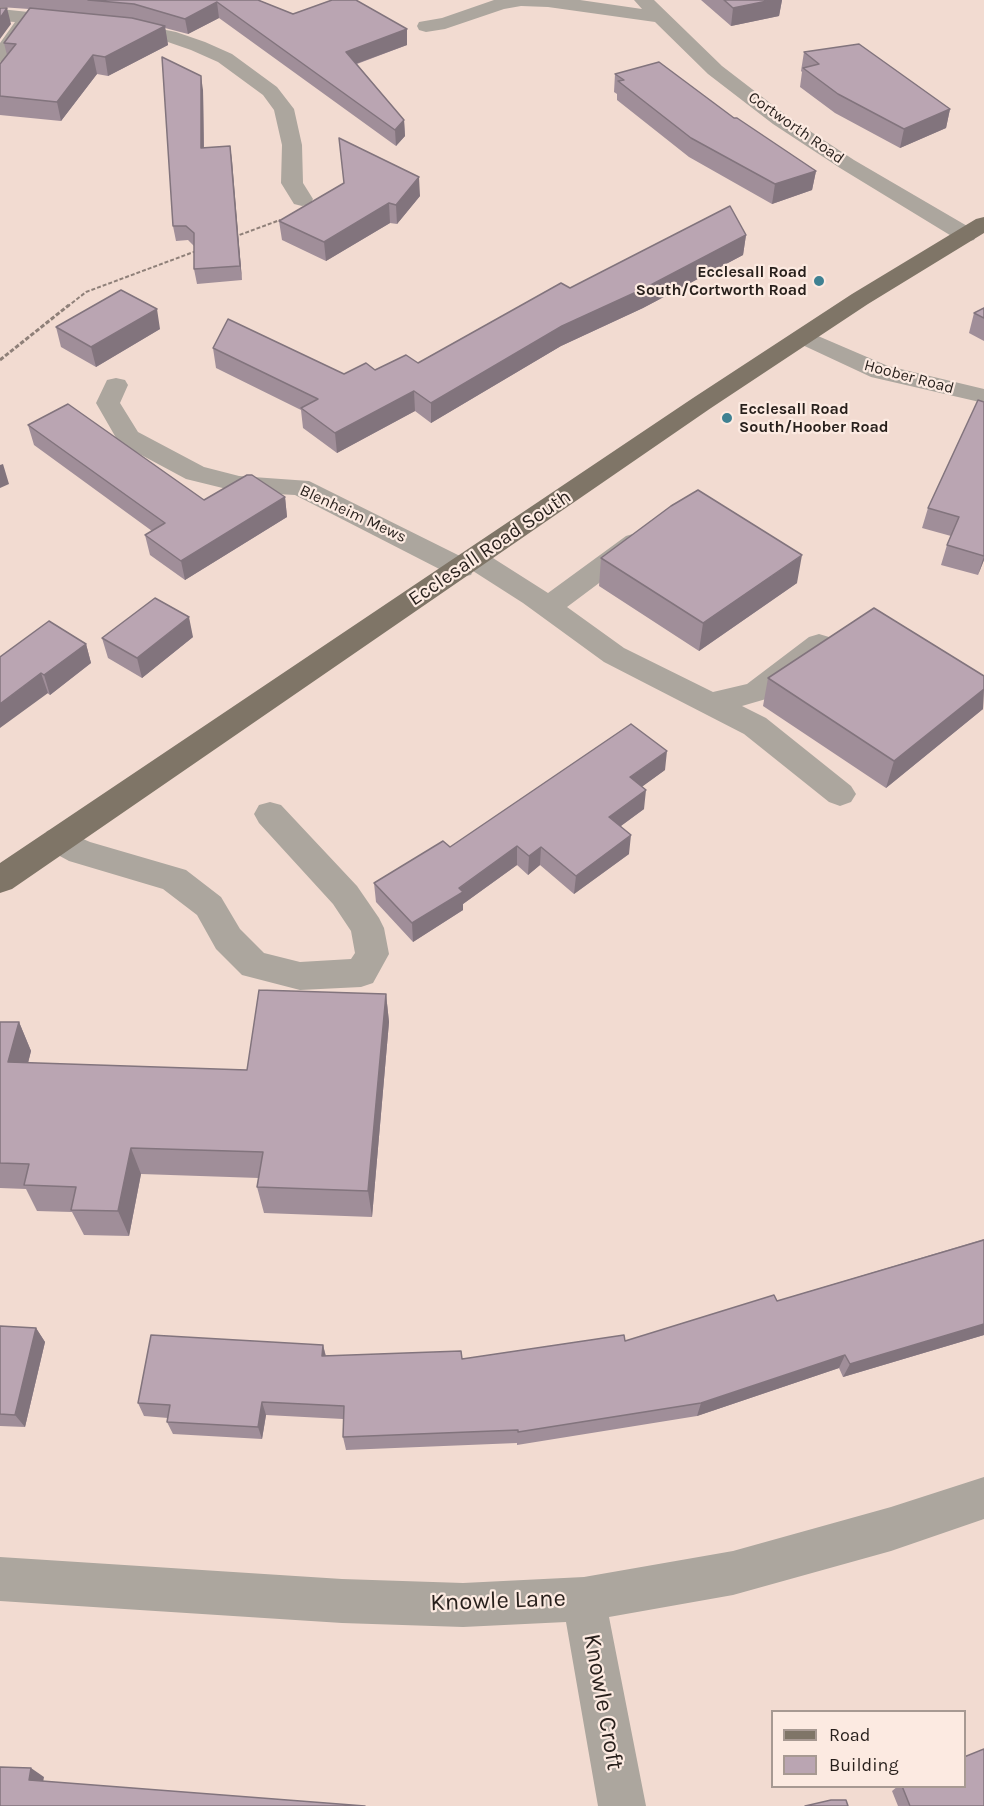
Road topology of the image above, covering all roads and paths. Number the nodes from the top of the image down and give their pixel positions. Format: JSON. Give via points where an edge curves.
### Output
{"nodes":[{"id":1,"x":643,"y":0,"type":"edge"},
{"id":2,"x":0,"y":15,"type":"edge"},
{"id":3,"x":659,"y":17,"type":"junction"},
{"id":4,"x":28,"y":18,"type":"junction"},
{"id":5,"x":82,"y":23,"type":"edge"},
{"id":6,"x":104,"y":25,"type":"edge"},
{"id":7,"x":426,"y":26,"type":"dead end"},
{"id":8,"x":0,"y":56,"type":"edge"},
{"id":9,"x":302,"y":199,"type":"joint"},
{"id":10,"x":975,"y":230,"type":"edge"},
{"id":11,"x":225,"y":240,"type":"edge"},
{"id":12,"x":204,"y":248,"type":"edge"},
{"id":13,"x":804,"y":337,"type":"junction"},
{"id":14,"x":0,"y":360,"type":"edge"},
{"id":15,"x":116,"y":385,"type":"dead end"},
{"id":16,"x":984,"y":396,"type":"edge"},
{"id":17,"x":660,"y":525,"type":"edge"},
{"id":18,"x":468,"y":564,"type":"junction"},
{"id":19,"x":548,"y":607,"type":"junction"},
{"id":20,"x":819,"y":644,"type":"edge"},
{"id":21,"x":712,"y":704,"type":"junction"},
{"id":22,"x":840,"y":794,"type":"dead end"},
{"id":23,"x":270,"y":814,"type":"dead end"},
{"id":24,"x":58,"y":840,"type":"junction"},
{"id":25,"x":0,"y":880,"type":"edge"},
{"id":26,"x":984,"y":1498,"type":"edge"},
{"id":27,"x":0,"y":1578,"type":"edge"},
{"id":28,"x":584,"y":1599,"type":"junction"},
{"id":29,"x":622,"y":1806,"type":"edge"}],
"edges":[{"from":1,"to":3,"type":"street","name":"Cortworth Road"},
{"from":2,"to":4,"type":"street"},
{"from":3,"to":7,"type":"street","via":[[521,0]]},
{"from":3,"to":10,"type":"street","name":"Cortworth Road","via":[[715,70],[780,120],[847,164]]},
{"from":4,"to":5,"type":"street"},
{"from":4,"to":8,"type":"street"},
{"from":6,"to":9,"type":"street","via":[[136,28],[198,46],[225,57],[270,91],[284,109],[292,145],[292,183]]},
{"from":9,"to":11,"type":"path","via":[[290,216]]},
{"from":10,"to":13,"type":"main road","name":"Ecclesall Road South"},
{"from":12,"to":14,"type":"path","via":[[86,292]]},
{"from":13,"to":16,"type":"street","name":"Hoober Road","via":[[880,372]]},
{"from":13,"to":18,"type":"main road","name":"Ecclesall Road South"},
{"from":15,"to":18,"type":"street","name":"Blenheim Mews","via":[[108,403],[128,437],[195,473],[238,484],[300,487]]},
{"from":17,"to":19,"type":"street"},
{"from":18,"to":19,"type":"street"},
{"from":18,"to":24,"type":"main road","name":"Ecclesall Road South"},
{"from":19,"to":21,"type":"street","via":[[614,655]]},
{"from":20,"to":21,"type":"street","via":[[756,692]]},
{"from":21,"to":22,"type":"street","via":[[755,726]]},
{"from":23,"to":24,"type":"street","via":[[345,895],[367,928],[372,954],[361,973],[300,976],[254,964],[228,939],[209,906],[174,879],[80,852]]},
{"from":24,"to":25,"type":"main road","name":"Ecclesall Road South"},
{"from":26,"to":28,"type":"street","name":"Knowle Lane","via":[[891,1529],[733,1573]]},
{"from":27,"to":28,"type":"street","name":"Knowle Lane","via":[[463,1605]]},
{"from":28,"to":29,"type":"street","name":"Knowle Croft"}]}
